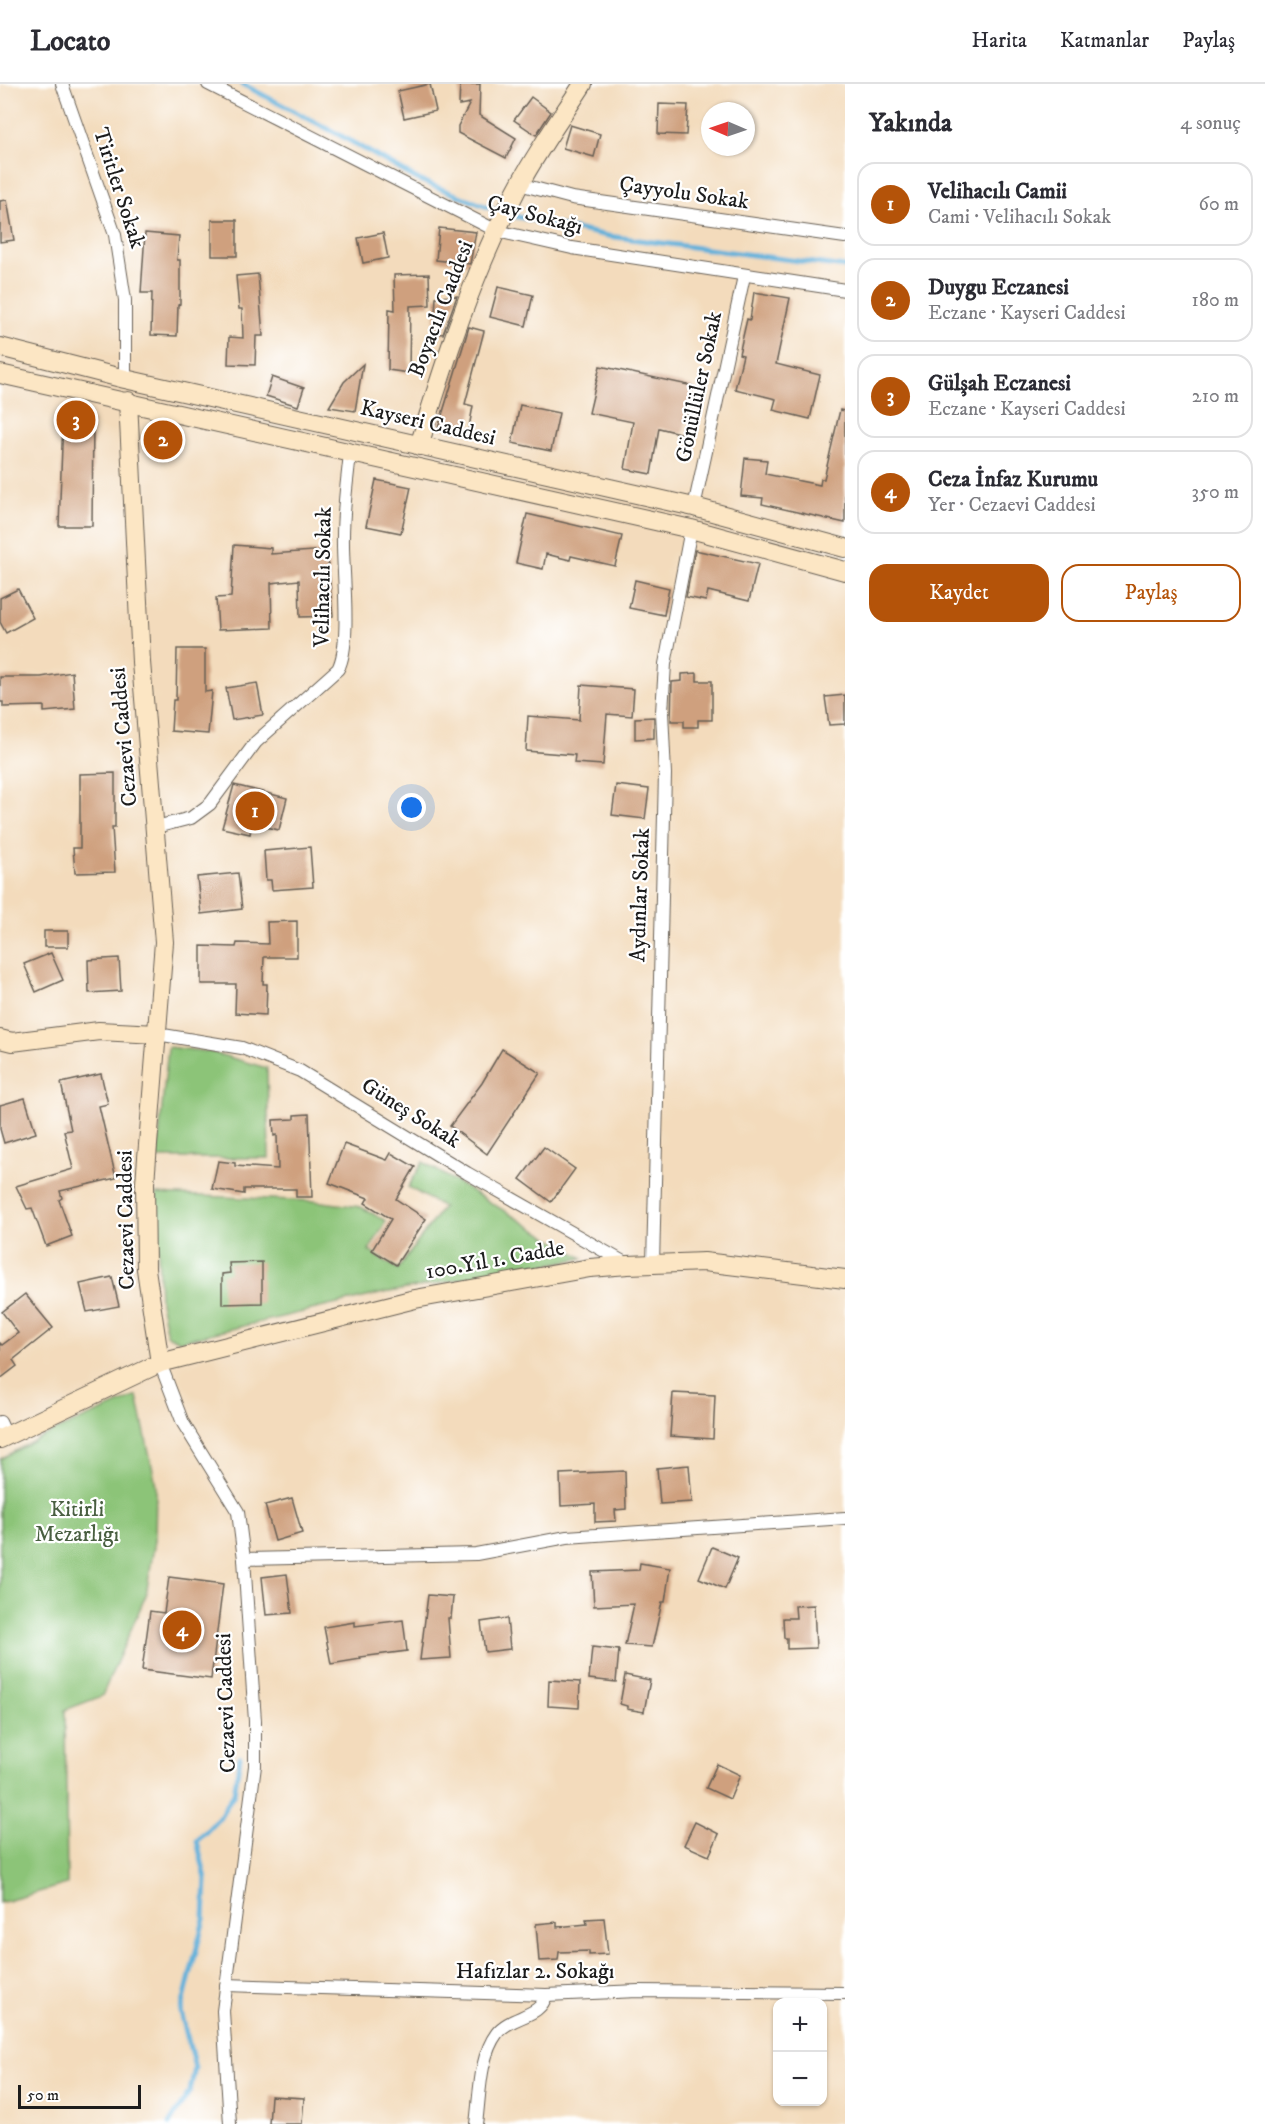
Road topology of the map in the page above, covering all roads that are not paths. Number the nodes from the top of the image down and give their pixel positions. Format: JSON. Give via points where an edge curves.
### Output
{"nodes":[{"id":1,"x":62,"y":84,"type":"edge"},
{"id":2,"x":208,"y":84,"type":"edge"},
{"id":3,"x":583,"y":84,"type":"edge"},
{"id":4,"x":517,"y":188,"type":"junction"},
{"id":5,"x":498,"y":228,"type":"junction"},
{"id":6,"x":845,"y":237,"type":"edge"},
{"id":7,"x":744,"y":276,"type":"junction"},
{"id":8,"x":845,"y":290,"type":"edge"},
{"id":9,"x":0,"y":347,"type":"edge"},
{"id":10,"x":0,"y":374,"type":"edge"},
{"id":11,"x":125,"y":379,"type":"junction"},
{"id":12,"x":128,"y":401,"type":"junction"},
{"id":13,"x":419,"y":446,"type":"junction"},
{"id":14,"x":350,"y":454,"type":"junction"},
{"id":15,"x":694,"y":507,"type":"junction"},
{"id":16,"x":691,"y":529,"type":"junction"},
{"id":17,"x":845,"y":548,"type":"edge"},
{"id":18,"x":845,"y":572,"type":"edge"},
{"id":19,"x":156,"y":827,"type":"junction"},
{"id":20,"x":157,"y":1034,"type":"junction"},
{"id":21,"x":4,"y":1044,"type":"edge"},
{"id":22,"x":653,"y":1264,"type":"junction"},
{"id":23,"x":628,"y":1265,"type":"junction"},
{"id":24,"x":845,"y":1279,"type":"edge"},
{"id":25,"x":160,"y":1363,"type":"junction"},
{"id":26,"x":2,"y":1432,"type":"edge"},
{"id":27,"x":845,"y":1518,"type":"edge"},
{"id":28,"x":244,"y":1558,"type":"junction"},
{"id":29,"x":226,"y":1985,"type":"junction"},
{"id":30,"x":845,"y":1993,"type":"edge"},
{"id":31,"x":546,"y":1995,"type":"junction"},
{"id":32,"x":230,"y":2124,"type":"edge"},
{"id":33,"x":477,"y":2124,"type":"edge"}],
"edges":[{"from":1,"to":11,"type":"street","name":"Tiritler Sokak","via":[[117,246],[125,300]]},
{"from":2,"to":5,"type":"street","name":"Çay Sokağı"},
{"from":3,"to":4,"type":"street"},
{"from":4,"to":5,"type":"street","name":"Boyacılı Caddesi"},
{"from":4,"to":6,"type":"street","name":"Çayyolu Sokak"},
{"from":5,"to":7,"type":"street","name":"Çay Sokağı","via":[[572,248]]},
{"from":5,"to":13,"type":"street","name":"Boyacılı Caddesi","via":[[452,341]]},
{"from":7,"to":8,"type":"street","name":"Çay Sokağı"},
{"from":7,"to":15,"type":"street","name":"Gönüllüler Sokak"},
{"from":9,"to":11,"type":"street","name":"Kayseri Caddesi"},
{"from":10,"to":12,"type":"street","name":"Kayseri Caddesi"},
{"from":11,"to":13,"type":"street","name":"Kayseri Caddesi"},
{"from":12,"to":14,"type":"street","name":"Kayseri Caddesi"},
{"from":12,"to":19,"type":"street","name":"Cezaevi Caddesi","via":[[141,662]]},
{"from":13,"to":15,"type":"street","name":"Kayseri Caddesi"},
{"from":14,"to":16,"type":"street","name":"Kayseri Caddesi"},
{"from":14,"to":19,"type":"street","name":"Velihacılı Sokak","via":[[342,539],[345,634],[338,669],[256,742],[210,804],[191,818]]},
{"from":15,"to":17,"type":"street","name":"Kayseri Caddesi"},
{"from":16,"to":18,"type":"street","name":"Kayseri Caddesi"},
{"from":16,"to":22,"type":"street","name":"Aydınlar Sokak","via":[[665,664],[662,712],[665,774]]},
{"from":19,"to":20,"type":"street","name":"Cezaevi Caddesi","via":[[164,942]]},
{"from":20,"to":21,"type":"street","via":[[99,1031]]},
{"from":20,"to":23,"type":"street","name":"Güneş Sokak","via":[[242,1048],[300,1071]]},
{"from":20,"to":25,"type":"street","name":"Cezaevi Caddesi","via":[[145,1183],[146,1269]]},
{"from":22,"to":23,"type":"street","name":"100.Yıl 1. Cadde"},
{"from":22,"to":24,"type":"street","name":"100.Yıl 1. Cadde","via":[[704,1263]]},
{"from":23,"to":25,"type":"street","name":"100.Yıl 1. Cadde","via":[[590,1268],[416,1299]]},
{"from":25,"to":26,"type":"street","name":"100.Yıl 1. Cadde"},
{"from":25,"to":28,"type":"street","name":"Cezaevi Caddesi","via":[[183,1423],[238,1512]]},
{"from":27,"to":28,"type":"street","via":[[567,1537],[476,1554]]},
{"from":28,"to":29,"type":"street","name":"Cezaevi Caddesi","via":[[255,1766]]},
{"from":29,"to":31,"type":"street","name":"Hafızlar 2. Sokağı"},
{"from":29,"to":32,"type":"street","name":"Cezaevi Caddesi","via":[[224,2054]]},
{"from":30,"to":31,"type":"street","name":"Hafızlar 2. Sokağı","via":[[638,1991]]},
{"from":31,"to":33,"type":"street","via":[[537,2011],[512,2020],[491,2042],[484,2063]]}]}
